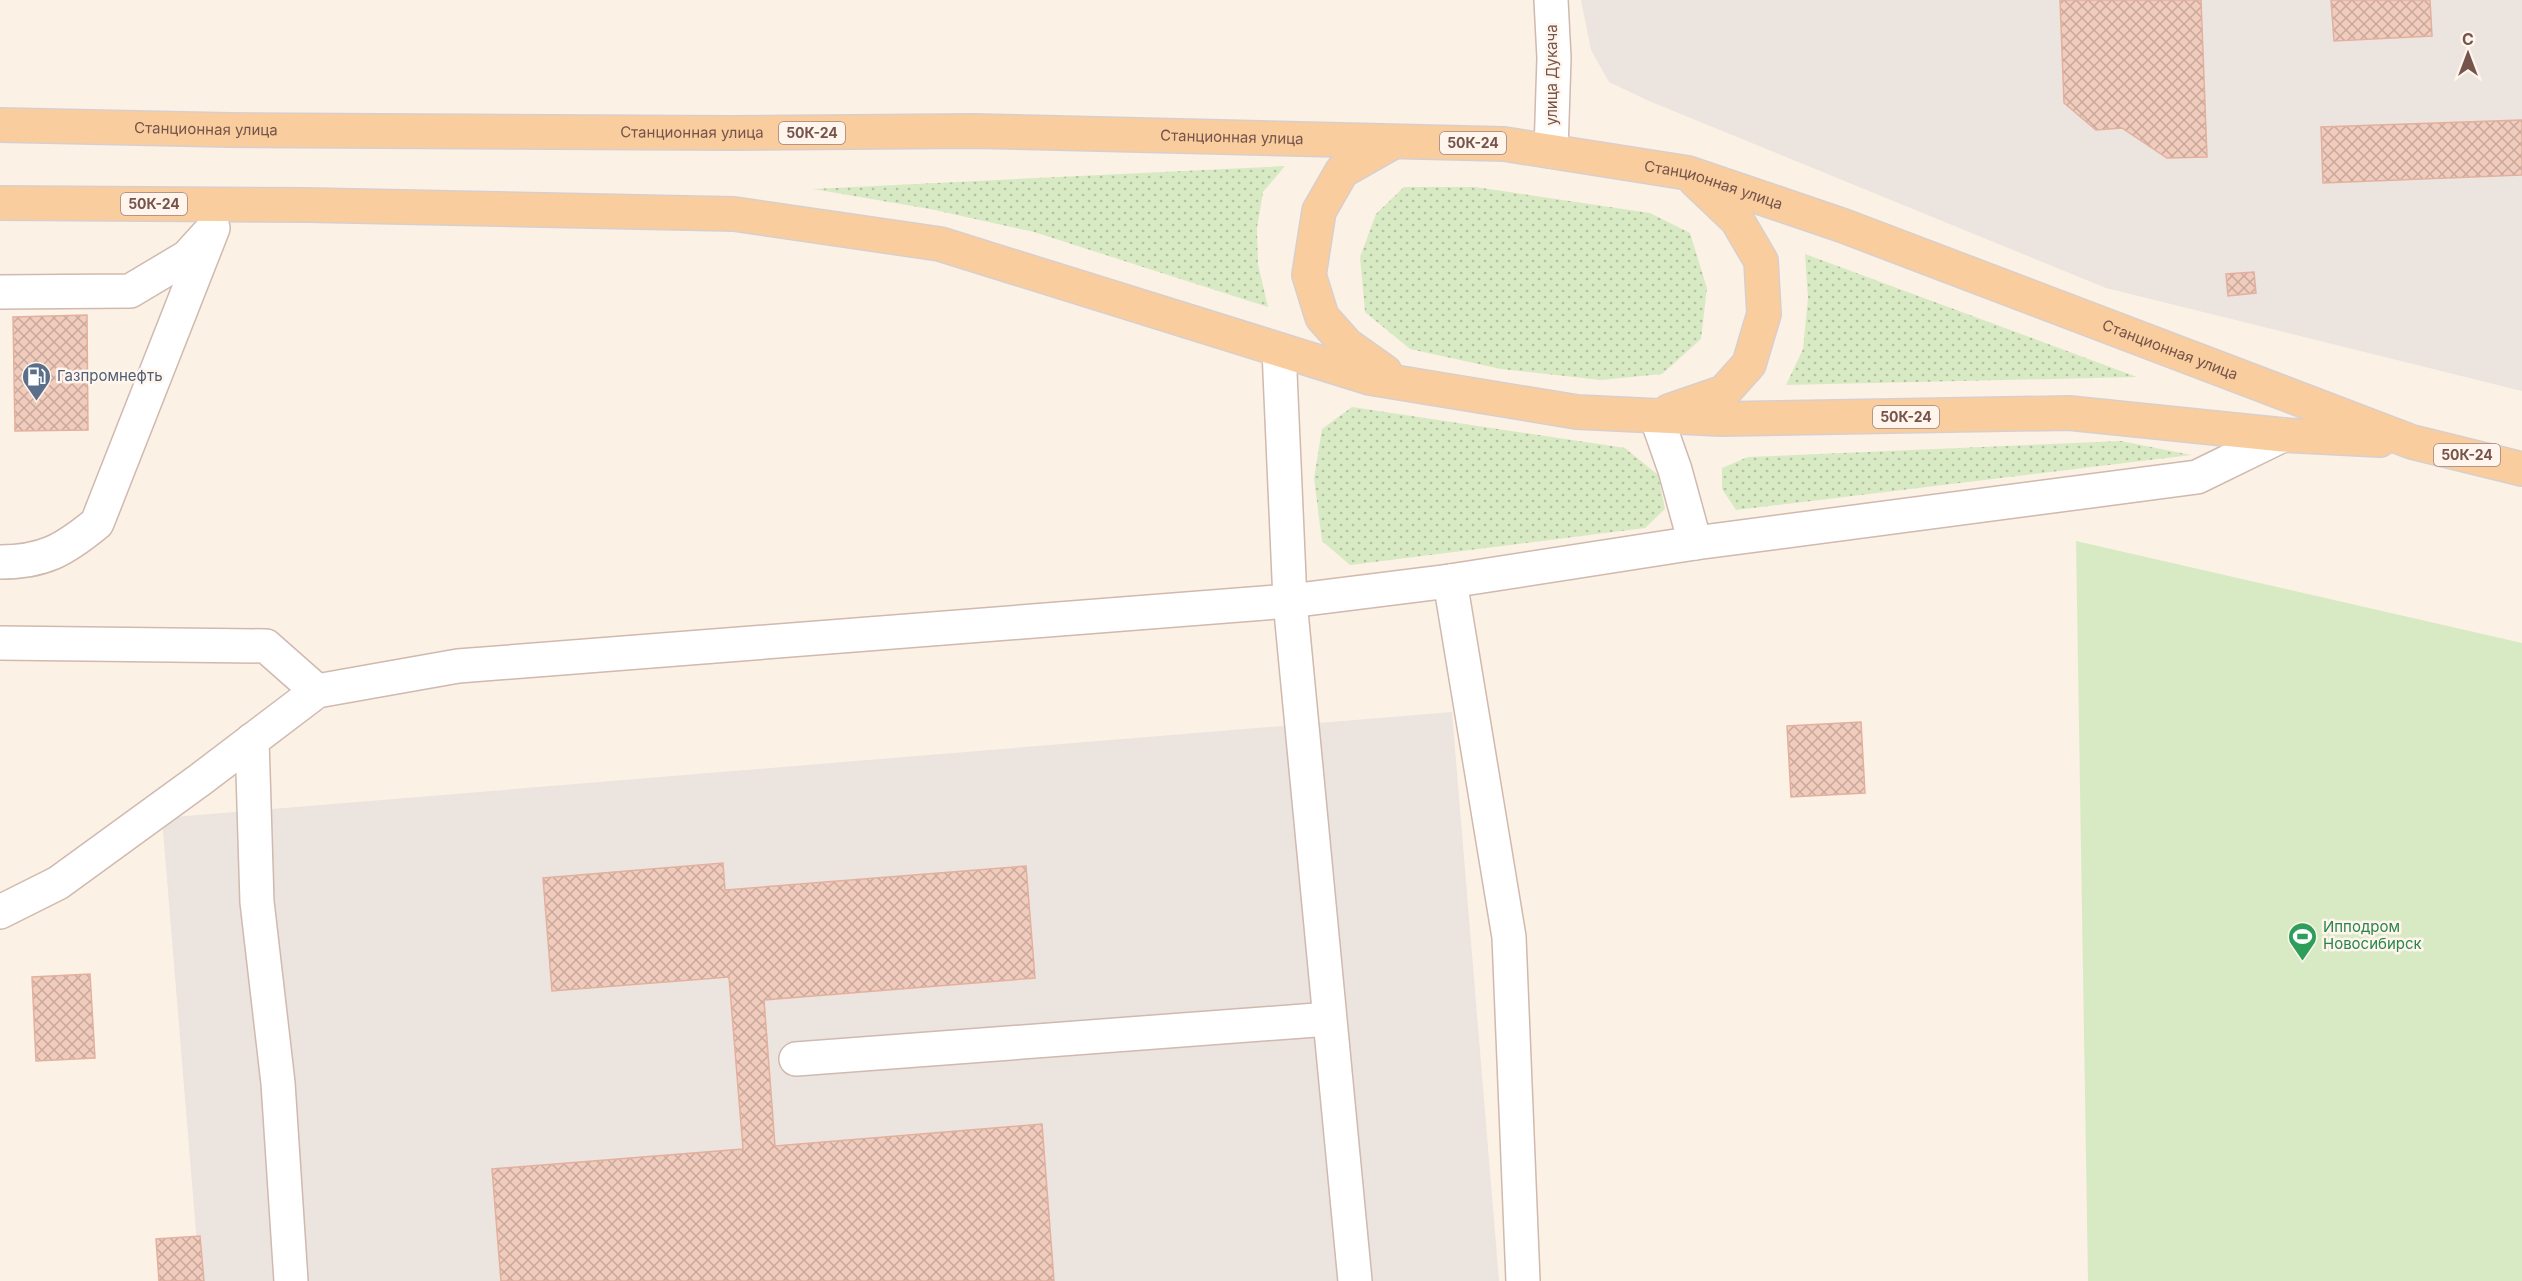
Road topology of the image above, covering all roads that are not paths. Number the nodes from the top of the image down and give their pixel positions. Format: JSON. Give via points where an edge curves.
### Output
{"nodes":[{"id":1,"x":1551,"y":0,"type":"edge"},
{"id":2,"x":0,"y":125,"type":"edge"},
{"id":3,"x":1393,"y":142,"type":"junction"},
{"id":4,"x":1551,"y":151,"type":"junction"},
{"id":5,"x":1688,"y":173,"type":"junction"},
{"id":6,"x":0,"y":203,"type":"edge"},
{"id":7,"x":224,"y":216,"type":"junction"},
{"id":8,"x":6,"y":298,"type":"edge"},
{"id":9,"x":1279,"y":350,"type":"junction"},
{"id":10,"x":1401,"y":383,"type":"junction"},
{"id":11,"x":1656,"y":416,"type":"junction"},
{"id":12,"x":2283,"y":435,"type":"junction"},
{"id":13,"x":2412,"y":442,"type":"junction"},
{"id":14,"x":2522,"y":469,"type":"edge"},
{"id":15,"x":1695,"y":543,"type":"junction"},
{"id":16,"x":0,"y":562,"type":"edge"},
{"id":17,"x":1450,"y":581,"type":"junction"},
{"id":18,"x":1290,"y":601,"type":"junction"},
{"id":19,"x":0,"y":643,"type":"edge"},
{"id":20,"x":317,"y":691,"type":"junction"},
{"id":21,"x":252,"y":740,"type":"junction"},
{"id":22,"x":0,"y":912,"type":"edge"},
{"id":23,"x":1329,"y":1019,"type":"junction"},
{"id":24,"x":796,"y":1059,"type":"dead end"},
{"id":25,"x":291,"y":1281,"type":"edge"},
{"id":26,"x":1355,"y":1281,"type":"edge"},
{"id":27,"x":1523,"y":1281,"type":"edge"}],
"edges":[{"from":1,"to":4,"type":"street","name":"улица Дукача"},
{"from":2,"to":3,"type":"main road","name":"Станционная улица","number":"50К-24","via":[[230,130],[973,131]]},
{"from":3,"to":4,"type":"main road","name":"Станционная улица","number":"50К-24","via":[[1504,144]]},
{"from":3,"to":10,"type":"main road","via":[[1342,171],[1319,210],[1309,275],[1322,316],[1347,345]]},
{"from":4,"to":5,"type":"main road","name":"Станционная улица","number":"50К-24"},
{"from":5,"to":11,"type":"main road","via":[[1737,220],[1761,261],[1764,314],[1749,364],[1724,392]]},
{"from":5,"to":13,"type":"main road","name":"Станционная улица","number":"50К-24","via":[[1844,226]]},
{"from":6,"to":7,"type":"main road","name":"Станционная улица","number":"50К-24"},
{"from":7,"to":8,"type":"street","via":[[187,257],[130,291]]},
{"from":7,"to":9,"type":"main road","name":"Станционная улица","number":"50К-24","via":[[734,214],[940,244]]},
{"from":7,"to":16,"type":"street","via":[[97,524],[65,549],[25,562]]},
{"from":9,"to":10,"type":"main road","name":"Станционная улица","number":"50К-24","via":[[1370,378]]},
{"from":9,"to":18,"type":"street"},
{"from":10,"to":11,"type":"main road","name":"Станционная улица","number":"50К-24","via":[[1577,412]]},
{"from":11,"to":12,"type":"main road","name":"Станционная улица","number":"50К-24","via":[[1721,419],[2069,413]]},
{"from":11,"to":15,"type":"street"},
{"from":12,"to":13,"type":"main road","name":"Станционная улица","number":"50К-24"},
{"from":12,"to":15,"type":"street","via":[[2197,477]]},
{"from":13,"to":14,"type":"main road","name":"Станционная улица","number":"50К-24"},
{"from":15,"to":17,"type":"street"},
{"from":17,"to":18,"type":"street"},
{"from":17,"to":27,"type":"street","via":[[1509,937]]},
{"from":18,"to":20,"type":"street","via":[[458,666]]},
{"from":18,"to":23,"type":"street"},
{"from":19,"to":20,"type":"street","via":[[266,646]]},
{"from":20,"to":21,"type":"street"},
{"from":21,"to":22,"type":"street","via":[[58,883]]},
{"from":21,"to":25,"type":"street","via":[[256,902],[278,1083]]},
{"from":23,"to":24,"type":"street"},
{"from":23,"to":26,"type":"street"}]}
